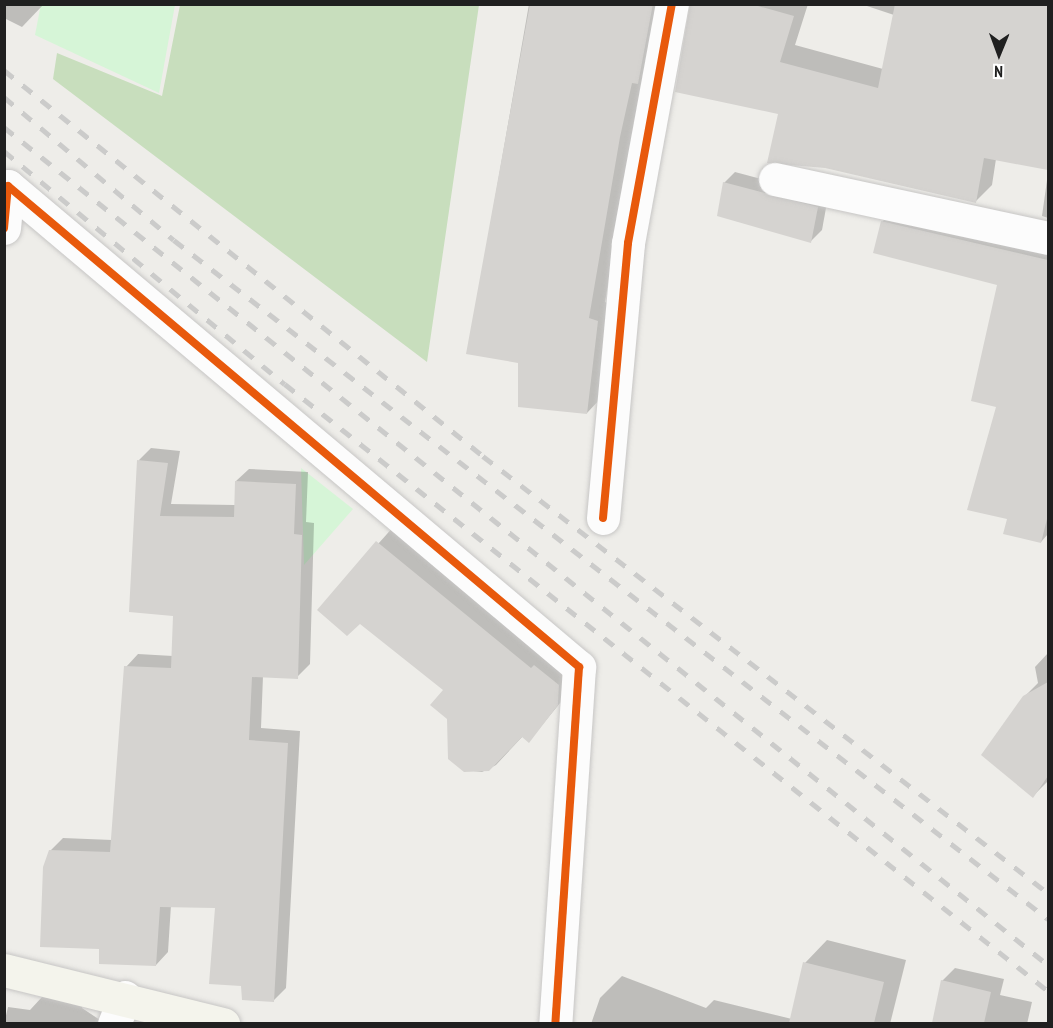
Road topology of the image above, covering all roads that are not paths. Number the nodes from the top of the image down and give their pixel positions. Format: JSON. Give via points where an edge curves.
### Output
{"nodes":[{"id":1,"x":672,"y":4,"type":"edge"},
{"id":2,"x":775,"y":179,"type":"dead end"},
{"id":3,"x":4,"y":228,"type":"edge"},
{"id":4,"x":1048,"y":238,"type":"edge"},
{"id":5,"x":603,"y":518,"type":"dead end"},
{"id":6,"x":4,"y":970,"type":"edge"},
{"id":7,"x":120,"y":1010,"type":"edge"},
{"id":8,"x":223,"y":1023,"type":"edge"},
{"id":9,"x":555,"y":1023,"type":"edge"}],
"edges":[{"from":1,"to":5,"type":"street","via":[[628,243]]},
{"from":2,"to":4,"type":"street"},
{"from":3,"to":9,"type":"street","via":[[8,186],[579,668]]},
{"from":6,"to":7,"type":"street"},
{"from":7,"to":8,"type":"street"}]}
